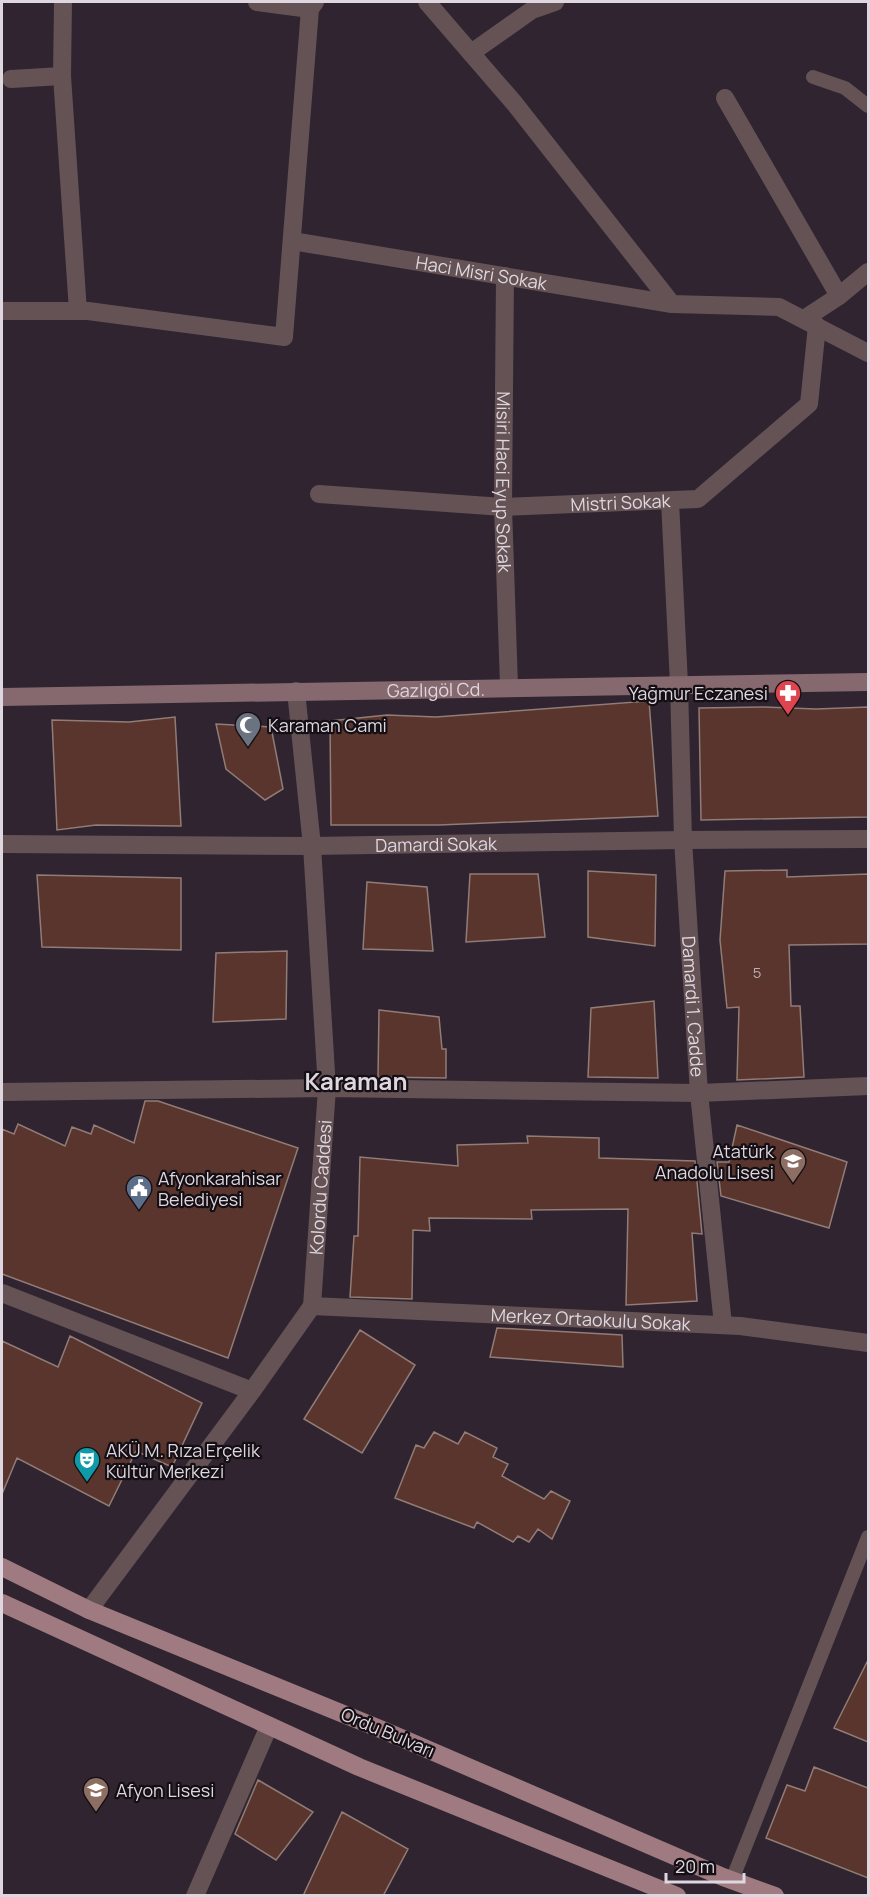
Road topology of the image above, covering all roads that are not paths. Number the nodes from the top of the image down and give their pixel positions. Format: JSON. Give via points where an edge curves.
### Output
{"nodes":[{"id":1,"x":63,"y":2,"type":"edge"},
{"id":2,"x":257,"y":2,"type":"edge"},
{"id":3,"x":427,"y":2,"type":"edge"},
{"id":4,"x":555,"y":2,"type":"edge"},
{"id":5,"x":312,"y":5,"type":"edge"},
{"id":6,"x":471,"y":53,"type":"junction"},
{"id":7,"x":62,"y":76,"type":"junction"},
{"id":8,"x":813,"y":76,"type":"dead end"},
{"id":9,"x":10,"y":79,"type":"dead end"},
{"id":10,"x":725,"y":98,"type":"dead end"},
{"id":11,"x":868,"y":106,"type":"edge"},
{"id":12,"x":292,"y":241,"type":"junction"},
{"id":13,"x":868,"y":272,"type":"edge"},
{"id":14,"x":505,"y":276,"type":"junction"},
{"id":15,"x":839,"y":296,"type":"junction"},
{"id":16,"x":672,"y":304,"type":"junction"},
{"id":17,"x":2,"y":311,"type":"edge"},
{"id":18,"x":78,"y":311,"type":"junction"},
{"id":19,"x":810,"y":323,"type":"junction"},
{"id":20,"x":868,"y":353,"type":"edge"},
{"id":21,"x":319,"y":494,"type":"dead end"},
{"id":22,"x":670,"y":501,"type":"junction"},
{"id":23,"x":504,"y":507,"type":"junction"},
{"id":24,"x":868,"y":682,"type":"edge"},
{"id":25,"x":680,"y":684,"type":"junction"},
{"id":26,"x":509,"y":686,"type":"junction"},
{"id":27,"x":296,"y":691,"type":"junction"},
{"id":28,"x":2,"y":697,"type":"edge"},
{"id":29,"x":868,"y":839,"type":"edge"},
{"id":30,"x":683,"y":840,"type":"junction"},
{"id":31,"x":2,"y":844,"type":"edge"},
{"id":32,"x":312,"y":846,"type":"junction"},
{"id":33,"x":868,"y":1086,"type":"edge"},
{"id":34,"x":327,"y":1088,"type":"junction"},
{"id":35,"x":2,"y":1092,"type":"edge"},
{"id":36,"x":699,"y":1093,"type":"junction"},
{"id":37,"x":2,"y":1293,"type":"edge"},
{"id":38,"x":312,"y":1306,"type":"junction"},
{"id":39,"x":723,"y":1325,"type":"junction"},
{"id":40,"x":868,"y":1342,"type":"edge"},
{"id":41,"x":252,"y":1391,"type":"junction"},
{"id":42,"x":868,"y":1537,"type":"edge"},
{"id":43,"x":2,"y":1567,"type":"edge"},
{"id":44,"x":2,"y":1603,"type":"edge"},
{"id":45,"x":89,"y":1610,"type":"junction"},
{"id":46,"x":269,"y":1726,"type":"junction"},
{"id":47,"x":732,"y":1880,"type":"junction"},
{"id":48,"x":195,"y":1896,"type":"edge"},
{"id":49,"x":677,"y":1896,"type":"edge"},
{"id":50,"x":775,"y":1896,"type":"edge"}],
"edges":[{"from":1,"to":7,"type":"street"},
{"from":2,"to":5,"type":"street"},
{"from":3,"to":6,"type":"street"},
{"from":4,"to":6,"type":"street","via":[[532,10]]},
{"from":5,"to":12,"type":"street"},
{"from":6,"to":16,"type":"street"},
{"from":7,"to":9,"type":"street"},
{"from":7,"to":18,"type":"street"},
{"from":8,"to":11,"type":"lane","via":[[845,88]]},
{"from":10,"to":15,"type":"street"},
{"from":12,"to":14,"type":"street","name":"Haci Misri Sokak"},
{"from":12,"to":18,"type":"street","via":[[284,337]]},
{"from":13,"to":15,"type":"street"},
{"from":14,"to":16,"type":"street","name":"Haci Misri Sokak"},
{"from":14,"to":23,"type":"street","name":"Misiri Haci Eyup Sokak"},
{"from":15,"to":19,"type":"street"},
{"from":16,"to":19,"type":"street","name":"Haci Misri Sokak","via":[[779,307]]},
{"from":17,"to":18,"type":"street"},
{"from":19,"to":20,"type":"street","name":"Haci Misri Sokak"},
{"from":19,"to":22,"type":"street","name":"Mistri Sokak","via":[[809,404],[698,499]]},
{"from":21,"to":23,"type":"street","name":"Mistri Sokak"},
{"from":22,"to":23,"type":"street","name":"Mistri Sokak"},
{"from":22,"to":25,"type":"street","name":"Damardi 1. Cadde"},
{"from":23,"to":26,"type":"street","name":"Misiri Haci Eyup Sokak"},
{"from":24,"to":25,"type":"street","name":"Gazlıgöl Cd."},
{"from":25,"to":26,"type":"street","name":"Gazlıgöl Cd."},
{"from":25,"to":30,"type":"street","name":"Damardi 1. Cadde"},
{"from":26,"to":27,"type":"street","name":"Gazlıgöl Cd."},
{"from":27,"to":28,"type":"street","name":"Gazlıgöl Cd."},
{"from":27,"to":32,"type":"street","name":"Kolordu Caddesi"},
{"from":29,"to":30,"type":"street","name":"Damardi Sokak"},
{"from":30,"to":32,"type":"street","name":"Damardi Sokak"},
{"from":30,"to":36,"type":"street","name":"Damardi 1. Cadde"},
{"from":31,"to":32,"type":"street","name":"Damardi Sokak"},
{"from":32,"to":34,"type":"street","name":"Kolordu Caddesi"},
{"from":33,"to":36,"type":"street"},
{"from":34,"to":35,"type":"street"},
{"from":34,"to":36,"type":"street"},
{"from":34,"to":38,"type":"street","name":"Kolordu Caddesi"},
{"from":36,"to":39,"type":"street","name":"Damardi 1. Cadde"},
{"from":37,"to":41,"type":"street"},
{"from":38,"to":39,"type":"street","name":"Merkez Ortaokulu Sokak"},
{"from":38,"to":41,"type":"street"},
{"from":39,"to":40,"type":"street","name":"Merkez Ortaokulu Sokak"},
{"from":41,"to":45,"type":"street"},
{"from":42,"to":47,"type":"lane"},
{"from":43,"to":45,"type":"main road","name":"Ordu Bulvarı"},
{"from":44,"to":46,"type":"main road"},
{"from":45,"to":47,"type":"main road","name":"Ordu Bulvarı","via":[[385,1731]]},
{"from":46,"to":48,"type":"street"},
{"from":46,"to":49,"type":"main road","via":[[359,1767]]},
{"from":47,"to":50,"type":"main road","name":"Ordu Bulvarı"}]}
